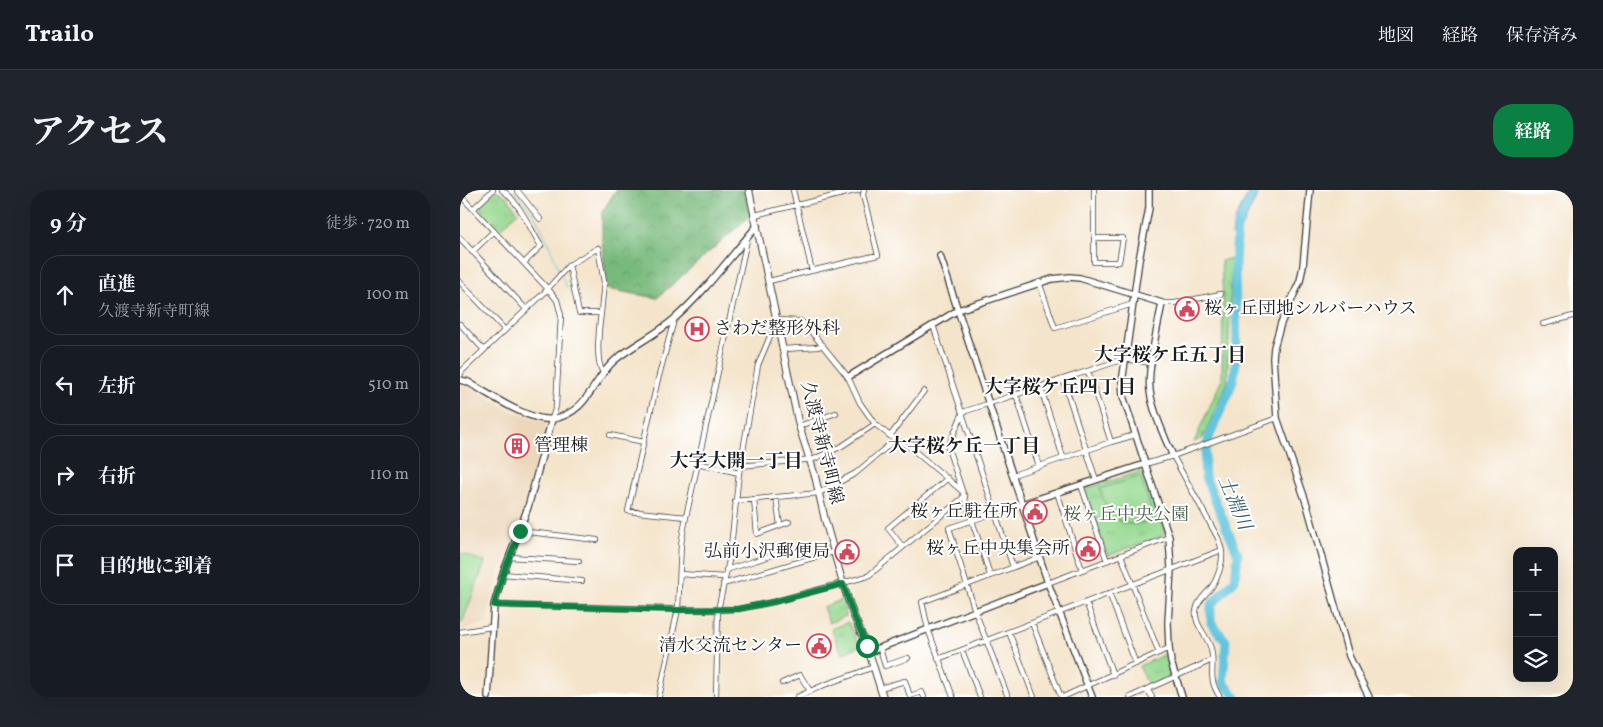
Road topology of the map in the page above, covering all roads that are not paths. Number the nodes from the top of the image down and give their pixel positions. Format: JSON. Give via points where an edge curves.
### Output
{"nodes":[{"id":1,"x":492,"y":190,"type":"edge"},
{"id":2,"x":502,"y":190,"type":"edge"},
{"id":3,"x":517,"y":190,"type":"edge"},
{"id":4,"x":749,"y":190,"type":"edge"},
{"id":5,"x":793,"y":190,"type":"edge"},
{"id":6,"x":860,"y":190,"type":"edge"},
{"id":7,"x":864,"y":190,"type":"edge"},
{"id":8,"x":1094,"y":190,"type":"edge"},
{"id":9,"x":1149,"y":190,"type":"edge"},
{"id":10,"x":1310,"y":190,"type":"edge"},
{"id":11,"x":460,"y":195,"type":"edge"},
{"id":12,"x":796,"y":205,"type":"junction"},
{"id":13,"x":473,"y":209,"type":"junction"},
{"id":14,"x":755,"y":215,"type":"junction"},
{"id":15,"x":540,"y":219,"type":"dead end"},
{"id":16,"x":757,"y":226,"type":"junction"},
{"id":17,"x":494,"y":231,"type":"junction"},
{"id":18,"x":460,"y":238,"type":"edge"},
{"id":19,"x":747,"y":238,"type":"junction"},
{"id":20,"x":1095,"y":238,"type":"junction"},
{"id":21,"x":472,"y":252,"type":"junction"},
{"id":22,"x":940,"y":256,"type":"dead end"},
{"id":23,"x":524,"y":263,"type":"junction"},
{"id":24,"x":569,"y":265,"type":"junction"},
{"id":25,"x":812,"y":271,"type":"junction"},
{"id":26,"x":460,"y":282,"type":"edge"},
{"id":27,"x":769,"y":282,"type":"junction"},
{"id":28,"x":1039,"y":282,"type":"junction"},
{"id":29,"x":548,"y":289,"type":"junction"},
{"id":30,"x":1221,"y":294,"type":"dead end"},
{"id":31,"x":1134,"y":296,"type":"junction"},
{"id":32,"x":1162,"y":303,"type":"junction"},
{"id":33,"x":1133,"y":304,"type":"junction"},
{"id":34,"x":526,"y":309,"type":"junction"},
{"id":35,"x":958,"y":310,"type":"junction"},
{"id":36,"x":601,"y":313,"type":"junction"},
{"id":37,"x":1573,"y":316,"type":"edge"},
{"id":38,"x":674,"y":320,"type":"junction"},
{"id":39,"x":777,"y":320,"type":"junction"},
{"id":40,"x":1543,"y":324,"type":"dead end"},
{"id":41,"x":933,"y":325,"type":"junction"},
{"id":42,"x":461,"y":328,"type":"edge"},
{"id":43,"x":505,"y":330,"type":"junction"},
{"id":44,"x":779,"y":331,"type":"junction"},
{"id":45,"x":823,"y":345,"type":"junction"},
{"id":46,"x":783,"y":349,"type":"junction"},
{"id":47,"x":484,"y":350,"type":"junction"},
{"id":48,"x":1124,"y":360,"type":"junction"},
{"id":49,"x":1152,"y":363,"type":"junction"},
{"id":50,"x":1088,"y":371,"type":"junction"},
{"id":51,"x":603,"y":372,"type":"junction"},
{"id":52,"x":460,"y":376,"type":"edge"},
{"id":53,"x":848,"y":377,"type":"junction"},
{"id":54,"x":1063,"y":379,"type":"junction"},
{"id":55,"x":460,"y":380,"type":"edge"},
{"id":56,"x":1040,"y":386,"type":"junction"},
{"id":57,"x":924,"y":391,"type":"dead end"},
{"id":58,"x":1016,"y":394,"type":"junction"},
{"id":59,"x":989,"y":403,"type":"junction"},
{"id":60,"x":836,"y":412,"type":"dead end"},
{"id":61,"x":964,"y":412,"type":"junction"},
{"id":62,"x":1277,"y":418,"type":"junction"},
{"id":63,"x":552,"y":419,"type":"junction"},
{"id":64,"x":875,"y":424,"type":"junction"},
{"id":65,"x":799,"y":426,"type":"junction"},
{"id":66,"x":610,"y":435,"type":"dead end"},
{"id":67,"x":890,"y":436,"type":"junction"},
{"id":68,"x":1135,"y":436,"type":"junction"},
{"id":69,"x":896,"y":439,"type":"junction"},
{"id":70,"x":644,"y":442,"type":"junction"},
{"id":71,"x":1111,"y":442,"type":"junction"},
{"id":72,"x":1087,"y":450,"type":"junction"},
{"id":73,"x":1173,"y":456,"type":"junction"},
{"id":74,"x":1063,"y":457,"type":"junction"},
{"id":75,"x":810,"y":460,"type":"junction"},
{"id":76,"x":697,"y":463,"type":"junction"},
{"id":77,"x":1145,"y":464,"type":"junction"},
{"id":78,"x":740,"y":466,"type":"junction"},
{"id":79,"x":1039,"y":466,"type":"junction"},
{"id":80,"x":739,"y":473,"type":"junction"},
{"id":81,"x":1013,"y":475,"type":"junction"},
{"id":82,"x":948,"y":478,"type":"junction"},
{"id":83,"x":1096,"y":480,"type":"junction"},
{"id":84,"x":1081,"y":485,"type":"junction"},
{"id":85,"x":1057,"y":492,"type":"junction"},
{"id":86,"x":819,"y":493,"type":"junction"},
{"id":87,"x":964,"y":494,"type":"junction"},
{"id":88,"x":776,"y":497,"type":"junction"},
{"id":89,"x":754,"y":499,"type":"junction"},
{"id":90,"x":735,"y":501,"type":"junction"},
{"id":91,"x":1022,"y":504,"type":"junction"},
{"id":92,"x":996,"y":513,"type":"junction"},
{"id":93,"x":686,"y":517,"type":"junction"},
{"id":94,"x":973,"y":520,"type":"junction"},
{"id":95,"x":789,"y":522,"type":"dead end"},
{"id":96,"x":780,"y":525,"type":"junction"},
{"id":97,"x":520,"y":531,"type":"junction"},
{"id":98,"x":1169,"y":537,"type":"junction"},
{"id":99,"x":597,"y":540,"type":"dead end"},
{"id":100,"x":903,"y":547,"type":"junction"},
{"id":101,"x":1222,"y":550,"type":"junction"},
{"id":102,"x":785,"y":551,"type":"dead end"},
{"id":103,"x":833,"y":552,"type":"junction"},
{"id":104,"x":1121,"y":556,"type":"junction"},
{"id":105,"x":509,"y":557,"type":"junction"},
{"id":106,"x":1040,"y":557,"type":"junction"},
{"id":107,"x":579,"y":561,"type":"dead end"},
{"id":108,"x":1107,"y":561,"type":"junction"},
{"id":109,"x":1013,"y":567,"type":"junction"},
{"id":110,"x":1171,"y":569,"type":"junction"},
{"id":111,"x":726,"y":570,"type":"junction"},
{"id":112,"x":1082,"y":570,"type":"junction"},
{"id":113,"x":503,"y":574,"type":"junction"},
{"id":114,"x":680,"y":574,"type":"junction"},
{"id":115,"x":990,"y":575,"type":"junction"},
{"id":116,"x":724,"y":577,"type":"junction"},
{"id":117,"x":582,"y":581,"type":"dead end"},
{"id":118,"x":1048,"y":583,"type":"junction"},
{"id":119,"x":723,"y":584,"type":"junction"},
{"id":120,"x":843,"y":584,"type":"junction"},
{"id":121,"x":967,"y":584,"type":"junction"},
{"id":122,"x":1132,"y":584,"type":"junction"},
{"id":123,"x":1109,"y":593,"type":"junction"},
{"id":124,"x":1086,"y":602,"type":"junction"},
{"id":125,"x":494,"y":605,"type":"junction"},
{"id":126,"x":678,"y":610,"type":"junction"},
{"id":127,"x":718,"y":610,"type":"junction"},
{"id":128,"x":975,"y":611,"type":"junction"},
{"id":129,"x":1059,"y":612,"type":"junction"},
{"id":130,"x":1032,"y":623,"type":"junction"},
{"id":131,"x":492,"y":627,"type":"junction"},
{"id":132,"x":928,"y":630,"type":"junction"},
{"id":133,"x":460,"y":632,"type":"edge"},
{"id":134,"x":1009,"y":632,"type":"junction"},
{"id":135,"x":986,"y":640,"type":"junction"},
{"id":136,"x":880,"y":648,"type":"junction"},
{"id":137,"x":1169,"y":648,"type":"junction"},
{"id":138,"x":962,"y":650,"type":"junction"},
{"id":139,"x":869,"y":652,"type":"junction"},
{"id":140,"x":1159,"y":653,"type":"junction"},
{"id":141,"x":908,"y":658,"type":"dead end"},
{"id":142,"x":938,"y":659,"type":"junction"},
{"id":143,"x":1212,"y":660,"type":"junction"},
{"id":144,"x":1136,"y":664,"type":"junction"},
{"id":145,"x":874,"y":667,"type":"junction"},
{"id":146,"x":1113,"y":674,"type":"junction"},
{"id":147,"x":1175,"y":676,"type":"junction"},
{"id":148,"x":782,"y":683,"type":"dead end"},
{"id":149,"x":1087,"y":687,"type":"junction"},
{"id":150,"x":880,"y":688,"type":"junction"},
{"id":151,"x":1147,"y":689,"type":"junction"},
{"id":152,"x":810,"y":691,"type":"junction"},
{"id":153,"x":488,"y":697,"type":"edge"},
{"id":154,"x":660,"y":697,"type":"edge"},
{"id":155,"x":716,"y":697,"type":"edge"},
{"id":156,"x":800,"y":697,"type":"edge"},
{"id":157,"x":883,"y":697,"type":"edge"},
{"id":158,"x":924,"y":697,"type":"edge"},
{"id":159,"x":953,"y":697,"type":"edge"},
{"id":160,"x":980,"y":697,"type":"edge"},
{"id":161,"x":1008,"y":697,"type":"edge"},
{"id":162,"x":1034,"y":697,"type":"edge"},
{"id":163,"x":1062,"y":697,"type":"edge"},
{"id":164,"x":1092,"y":697,"type":"edge"},
{"id":165,"x":1130,"y":697,"type":"edge"},
{"id":166,"x":1152,"y":697,"type":"edge"},
{"id":167,"x":1182,"y":697,"type":"edge"},
{"id":168,"x":1220,"y":697,"type":"edge"},
{"id":169,"x":1369,"y":697,"type":"edge"}],
"edges":[{"from":1,"to":13,"type":"street"},
{"from":2,"to":23,"type":"street","via":[[519,208],[541,246]]},
{"from":3,"to":15,"type":"street"},
{"from":4,"to":14,"type":"main road","name":"久渡寺新寺町線"},
{"from":5,"to":12,"type":"street"},
{"from":6,"to":12,"type":"street"},
{"from":7,"to":25,"type":"street","via":[[878,255]]},
{"from":8,"to":20,"type":"street"},
{"from":9,"to":31,"type":"street","via":[[1149,208]]},
{"from":10,"to":62,"type":"street","via":[[1300,281],[1274,347]]},
{"from":11,"to":13,"type":"street"},
{"from":12,"to":14,"type":"street"},
{"from":12,"to":25,"type":"street"},
{"from":13,"to":17,"type":"street"},
{"from":14,"to":16,"type":"main road","name":"久渡寺新寺町線"},
{"from":16,"to":19,"type":"street"},
{"from":16,"to":27,"type":"main road","name":"久渡寺新寺町線"},
{"from":17,"to":21,"type":"street"},
{"from":17,"to":23,"type":"street"},
{"from":18,"to":21,"type":"street"},
{"from":19,"to":38,"type":"street"},
{"from":19,"to":76,"type":"street"},
{"from":20,"to":20,"type":"street","via":[[1122,238],[1119,262],[1094,262]]},
{"from":21,"to":34,"type":"street"},
{"from":22,"to":35,"type":"street"},
{"from":23,"to":29,"type":"street"},
{"from":24,"to":29,"type":"street"},
{"from":24,"to":36,"type":"street","via":[[579,313]]},
{"from":24,"to":36,"type":"street","via":[[598,248],[604,282]]},
{"from":25,"to":27,"type":"street"},
{"from":26,"to":43,"type":"street"},
{"from":27,"to":39,"type":"main road","name":"久渡寺新寺町線"},
{"from":28,"to":31,"type":"street","via":[[1060,277],[1080,278]]},
{"from":28,"to":33,"type":"street","via":[[1055,328]]},
{"from":28,"to":35,"type":"street"},
{"from":29,"to":34,"type":"street"},
{"from":29,"to":63,"type":"street","via":[[559,306],[561,324],[556,406]]},
{"from":30,"to":32,"type":"street"},
{"from":31,"to":32,"type":"street"},
{"from":31,"to":33,"type":"street"},
{"from":32,"to":49,"type":"street"},
{"from":33,"to":48,"type":"street"},
{"from":34,"to":43,"type":"street"},
{"from":35,"to":41,"type":"street"},
{"from":35,"to":59,"type":"street"},
{"from":36,"to":51,"type":"street","via":[[599,362]]},
{"from":37,"to":40,"type":"street"},
{"from":38,"to":51,"type":"street","via":[[614,360]]},
{"from":38,"to":70,"type":"street"},
{"from":39,"to":44,"type":"main road","name":"久渡寺新寺町線"},
{"from":39,"to":45,"type":"street","via":[[800,321]]},
{"from":41,"to":53,"type":"street"},
{"from":41,"to":61,"type":"street"},
{"from":42,"to":47,"type":"street"},
{"from":43,"to":47,"type":"street"},
{"from":44,"to":46,"type":"main road","name":"久渡寺新寺町線"},
{"from":44,"to":78,"type":"street","via":[[772,334],[758,365]]},
{"from":45,"to":46,"type":"street"},
{"from":45,"to":53,"type":"street"},
{"from":46,"to":65,"type":"main road","name":"久渡寺新寺町線"},
{"from":47,"to":52,"type":"street"},
{"from":48,"to":49,"type":"street"},
{"from":48,"to":50,"type":"street"},
{"from":48,"to":68,"type":"street","via":[[1123,396]]},
{"from":49,"to":73,"type":"street","via":[[1150,392]]},
{"from":50,"to":54,"type":"street"},
{"from":50,"to":71,"type":"street"},
{"from":51,"to":63,"type":"street","via":[[586,400]]},
{"from":53,"to":64,"type":"street","via":[[860,403]]},
{"from":54,"to":56,"type":"street"},
{"from":54,"to":72,"type":"street"},
{"from":55,"to":63,"type":"street","via":[[517,410]]},
{"from":56,"to":58,"type":"street"},
{"from":56,"to":74,"type":"street"},
{"from":57,"to":67,"type":"street"},
{"from":58,"to":59,"type":"street"},
{"from":58,"to":79,"type":"street"},
{"from":59,"to":61,"type":"street"},
{"from":59,"to":81,"type":"street"},
{"from":60,"to":65,"type":"street"},
{"from":61,"to":87,"type":"street","via":[[948,448]]},
{"from":61,"to":92,"type":"street"},
{"from":62,"to":73,"type":"street"},
{"from":62,"to":169,"type":"street","via":[[1306,505],[1349,656]]},
{"from":63,"to":97,"type":"street"},
{"from":64,"to":67,"type":"street"},
{"from":64,"to":75,"type":"street","via":[[842,446]]},
{"from":65,"to":75,"type":"main road","name":"久渡寺新寺町線"},
{"from":66,"to":70,"type":"street"},
{"from":67,"to":69,"type":"street"},
{"from":68,"to":71,"type":"street"},
{"from":68,"to":77,"type":"street"},
{"from":69,"to":82,"type":"street"},
{"from":69,"to":86,"type":"street","via":[[856,473]]},
{"from":70,"to":93,"type":"street","via":[[628,511]]},
{"from":71,"to":72,"type":"street"},
{"from":72,"to":74,"type":"street"},
{"from":72,"to":83,"type":"street"},
{"from":73,"to":77,"type":"street"},
{"from":73,"to":101,"type":"street"},
{"from":74,"to":79,"type":"street"},
{"from":75,"to":78,"type":"street"},
{"from":75,"to":86,"type":"main road","name":"久渡寺新寺町線"},
{"from":76,"to":80,"type":"street"},
{"from":76,"to":93,"type":"street"},
{"from":77,"to":83,"type":"street"},
{"from":77,"to":98,"type":"street"},
{"from":78,"to":80,"type":"street"},
{"from":79,"to":81,"type":"street"},
{"from":80,"to":90,"type":"street"},
{"from":81,"to":91,"type":"street"},
{"from":82,"to":87,"type":"street"},
{"from":82,"to":100,"type":"street","via":[[888,528]]},
{"from":83,"to":84,"type":"street"},
{"from":84,"to":85,"type":"street"},
{"from":84,"to":108,"type":"street"},
{"from":85,"to":91,"type":"street"},
{"from":85,"to":112,"type":"street"},
{"from":86,"to":88,"type":"street"},
{"from":86,"to":103,"type":"main road","name":"久渡寺新寺町線"},
{"from":87,"to":94,"type":"street"},
{"from":87,"to":100,"type":"street"},
{"from":88,"to":89,"type":"street"},
{"from":88,"to":96,"type":"street"},
{"from":89,"to":90,"type":"street"},
{"from":89,"to":96,"type":"street","via":[[757,534]]},
{"from":90,"to":111,"type":"street"},
{"from":91,"to":92,"type":"street"},
{"from":91,"to":106,"type":"street"},
{"from":92,"to":94,"type":"street"},
{"from":92,"to":109,"type":"street"},
{"from":93,"to":114,"type":"street"},
{"from":94,"to":115,"type":"street"},
{"from":94,"to":121,"type":"street","via":[[949,528]]},
{"from":95,"to":96,"type":"street"},
{"from":97,"to":99,"type":"street"},
{"from":97,"to":105,"type":"street"},
{"from":98,"to":104,"type":"street"},
{"from":98,"to":110,"type":"street"},
{"from":100,"to":120,"type":"street","via":[[868,576]]},
{"from":101,"to":110,"type":"street"},
{"from":101,"to":143,"type":"street","via":[[1215,583],[1200,600],[1196,612],[1196,619],[1212,651]]},
{"from":102,"to":111,"type":"street"},
{"from":103,"to":119,"type":"street"},
{"from":103,"to":120,"type":"main road","name":"久渡寺新寺町線"},
{"from":104,"to":108,"type":"street"},
{"from":104,"to":122,"type":"street"},
{"from":105,"to":107,"type":"street"},
{"from":105,"to":113,"type":"street"},
{"from":106,"to":109,"type":"street"},
{"from":106,"to":118,"type":"street"},
{"from":108,"to":112,"type":"street"},
{"from":109,"to":115,"type":"street"},
{"from":110,"to":122,"type":"street"},
{"from":110,"to":137,"type":"street"},
{"from":111,"to":116,"type":"street"},
{"from":112,"to":118,"type":"street"},
{"from":113,"to":117,"type":"street"},
{"from":113,"to":125,"type":"street"},
{"from":114,"to":116,"type":"street"},
{"from":114,"to":126,"type":"street"},
{"from":115,"to":121,"type":"street"},
{"from":116,"to":119,"type":"street"},
{"from":118,"to":128,"type":"street"},
{"from":118,"to":129,"type":"street"},
{"from":119,"to":127,"type":"street"},
{"from":120,"to":127,"type":"street","via":[[754,606]]},
{"from":120,"to":139,"type":"main road","name":"久渡寺新寺町線"},
{"from":121,"to":128,"type":"street"},
{"from":121,"to":132,"type":"street","via":[[922,602]]},
{"from":122,"to":123,"type":"street"},
{"from":122,"to":140,"type":"street"},
{"from":123,"to":124,"type":"street"},
{"from":123,"to":144,"type":"street"},
{"from":124,"to":129,"type":"street"},
{"from":124,"to":146,"type":"street"},
{"from":125,"to":126,"type":"street"},
{"from":125,"to":131,"type":"street"},
{"from":126,"to":127,"type":"street"},
{"from":126,"to":154,"type":"street"},
{"from":127,"to":155,"type":"street"},
{"from":128,"to":132,"type":"street"},
{"from":128,"to":135,"type":"street"},
{"from":129,"to":130,"type":"street"},
{"from":129,"to":149,"type":"street"},
{"from":130,"to":134,"type":"street"},
{"from":130,"to":163,"type":"street"},
{"from":131,"to":133,"type":"street"},
{"from":131,"to":153,"type":"street"},
{"from":132,"to":136,"type":"street"},
{"from":132,"to":142,"type":"street"},
{"from":134,"to":135,"type":"street"},
{"from":134,"to":162,"type":"street"},
{"from":135,"to":138,"type":"street"},
{"from":135,"to":161,"type":"street"},
{"from":136,"to":139,"type":"street"},
{"from":136,"to":141,"type":"street","via":[[885,666]]},
{"from":137,"to":140,"type":"street"},
{"from":137,"to":147,"type":"street"},
{"from":138,"to":142,"type":"street"},
{"from":138,"to":160,"type":"street"},
{"from":139,"to":145,"type":"main road","name":"久渡寺新寺町線"},
{"from":140,"to":144,"type":"street"},
{"from":142,"to":159,"type":"street"},
{"from":143,"to":147,"type":"street"},
{"from":143,"to":168,"type":"street","via":[[1211,676]]},
{"from":144,"to":146,"type":"street"},
{"from":145,"to":150,"type":"main road","name":"久渡寺新寺町線"},
{"from":145,"to":152,"type":"street"},
{"from":146,"to":149,"type":"street"},
{"from":147,"to":151,"type":"street"},
{"from":147,"to":167,"type":"street"},
{"from":148,"to":152,"type":"street","via":[[800,675]]},
{"from":149,"to":163,"type":"street"},
{"from":149,"to":164,"type":"street"},
{"from":150,"to":157,"type":"main road","name":"久渡寺新寺町線"},
{"from":150,"to":158,"type":"street","via":[[905,681],[910,696],[922,692]]},
{"from":151,"to":165,"type":"street"},
{"from":151,"to":166,"type":"street"},
{"from":152,"to":156,"type":"street"}]}
